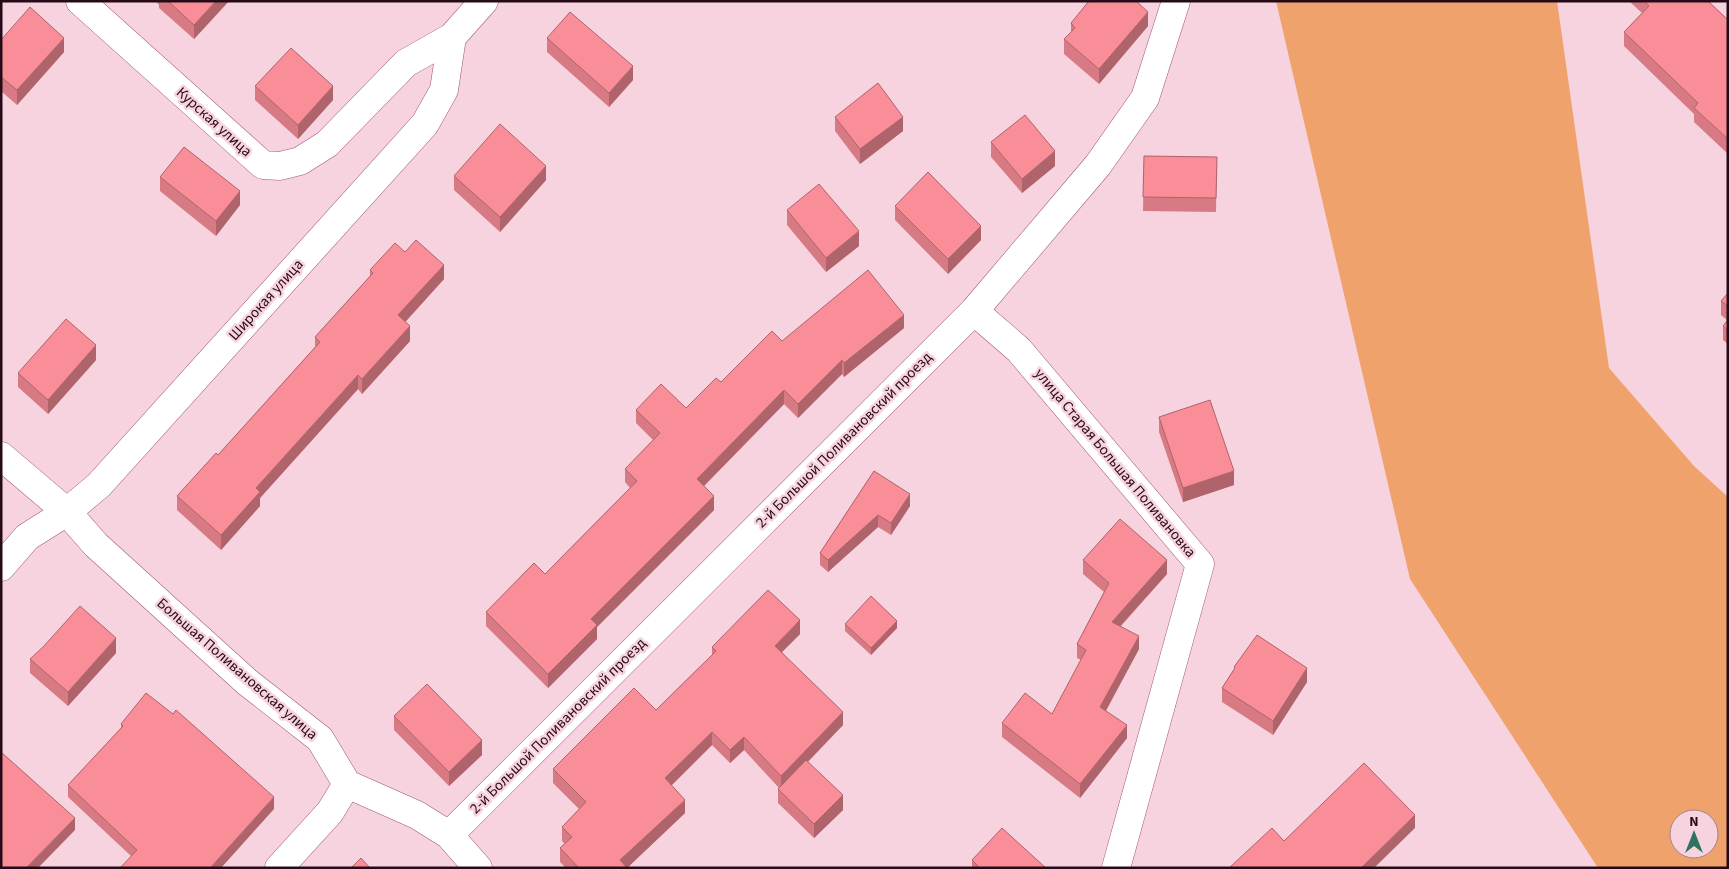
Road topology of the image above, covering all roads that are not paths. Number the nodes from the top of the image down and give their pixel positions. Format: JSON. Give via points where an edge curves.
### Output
{"nodes":[{"id":1,"x":80,"y":1,"type":"edge"},
{"id":2,"x":484,"y":1,"type":"edge"},
{"id":3,"x":1176,"y":1,"type":"edge"},
{"id":4,"x":452,"y":37,"type":"junction"},
{"id":5,"x":974,"y":311,"type":"junction"},
{"id":6,"x":1,"y":456,"type":"edge"},
{"id":7,"x":67,"y":512,"type":"junction"},
{"id":8,"x":1,"y":566,"type":"edge"},
{"id":9,"x":347,"y":784,"type":"junction"},
{"id":10,"x":449,"y":835,"type":"junction"},
{"id":11,"x":279,"y":868,"type":"edge"},
{"id":12,"x":478,"y":868,"type":"edge"},
{"id":13,"x":1116,"y":868,"type":"edge"}],
"edges":[{"from":1,"to":4,"type":"street","name":"Курская улица","via":[[263,165],[280,166],[300,161],[327,144],[406,63]]},
{"from":2,"to":4,"type":"street"},
{"from":3,"to":5,"type":"street","name":"2-й Большой Поливановский проезд","via":[[1145,98],[1098,165]]},
{"from":4,"to":7,"type":"street","name":"Широкая улица","via":[[444,90],[425,124],[99,484]]},
{"from":5,"to":10,"type":"street","name":"2-й Большой Поливановский проезд"},
{"from":5,"to":13,"type":"street","name":"улица Старая Большая Поливановка","via":[[1019,350],[1200,564]]},
{"from":6,"to":7,"type":"street","name":"Большая Поливановская улица"},
{"from":7,"to":8,"type":"street","name":"Широкая улица","via":[[27,537]]},
{"from":7,"to":9,"type":"street","name":"Большая Поливановская улица","via":[[96,545],[247,682],[320,739]]},
{"from":9,"to":10,"type":"street","via":[[417,815]]},
{"from":9,"to":11,"type":"street","via":[[330,812]]},
{"from":10,"to":12,"type":"street"}]}
